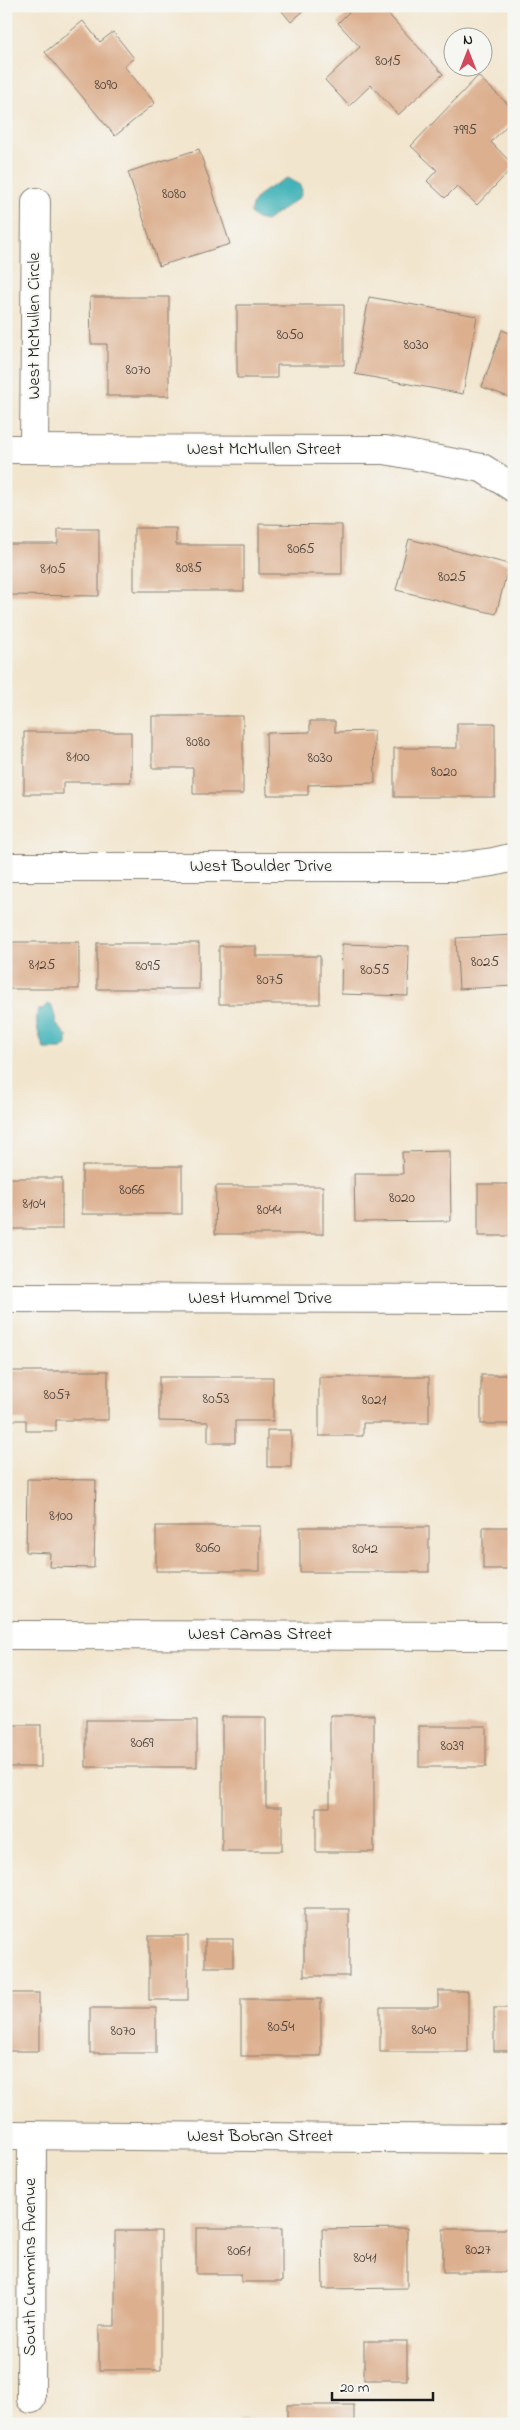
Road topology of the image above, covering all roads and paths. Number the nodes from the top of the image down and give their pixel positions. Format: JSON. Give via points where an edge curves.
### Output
{"nodes":[{"id":1,"x":36,"y":202,"type":"dead end"},
{"id":2,"x":6,"y":449,"type":"edge"},
{"id":3,"x":34,"y":449,"type":"junction"},
{"id":4,"x":514,"y":488,"type":"edge"},
{"id":5,"x":514,"y":857,"type":"edge"},
{"id":6,"x":6,"y":867,"type":"edge"},
{"id":7,"x":6,"y":1298,"type":"edge"},
{"id":8,"x":514,"y":1299,"type":"edge"},
{"id":9,"x":6,"y":1635,"type":"edge"},
{"id":10,"x":514,"y":1636,"type":"edge"},
{"id":11,"x":19,"y":2135,"type":"edge"},
{"id":12,"x":514,"y":2139,"type":"edge"},
{"id":13,"x":31,"y":2399,"type":"dead end"}],
"edges":[{"from":1,"to":3,"type":"street","name":"West McMullen Circle"},
{"from":2,"to":3,"type":"street","name":"West McMullen Street"},
{"from":3,"to":4,"type":"street","name":"West McMullen Street","via":[[385,450],[482,468]]},
{"from":5,"to":6,"type":"street","name":"West Boulder Drive","via":[[456,867]]},
{"from":7,"to":8,"type":"street","name":"West Hummel Drive"},
{"from":9,"to":10,"type":"street","name":"West Camas Street"},
{"from":11,"to":12,"type":"street","name":"West Bobran Street"},
{"from":11,"to":13,"type":"street","name":"South Cummins Avenue"}]}
